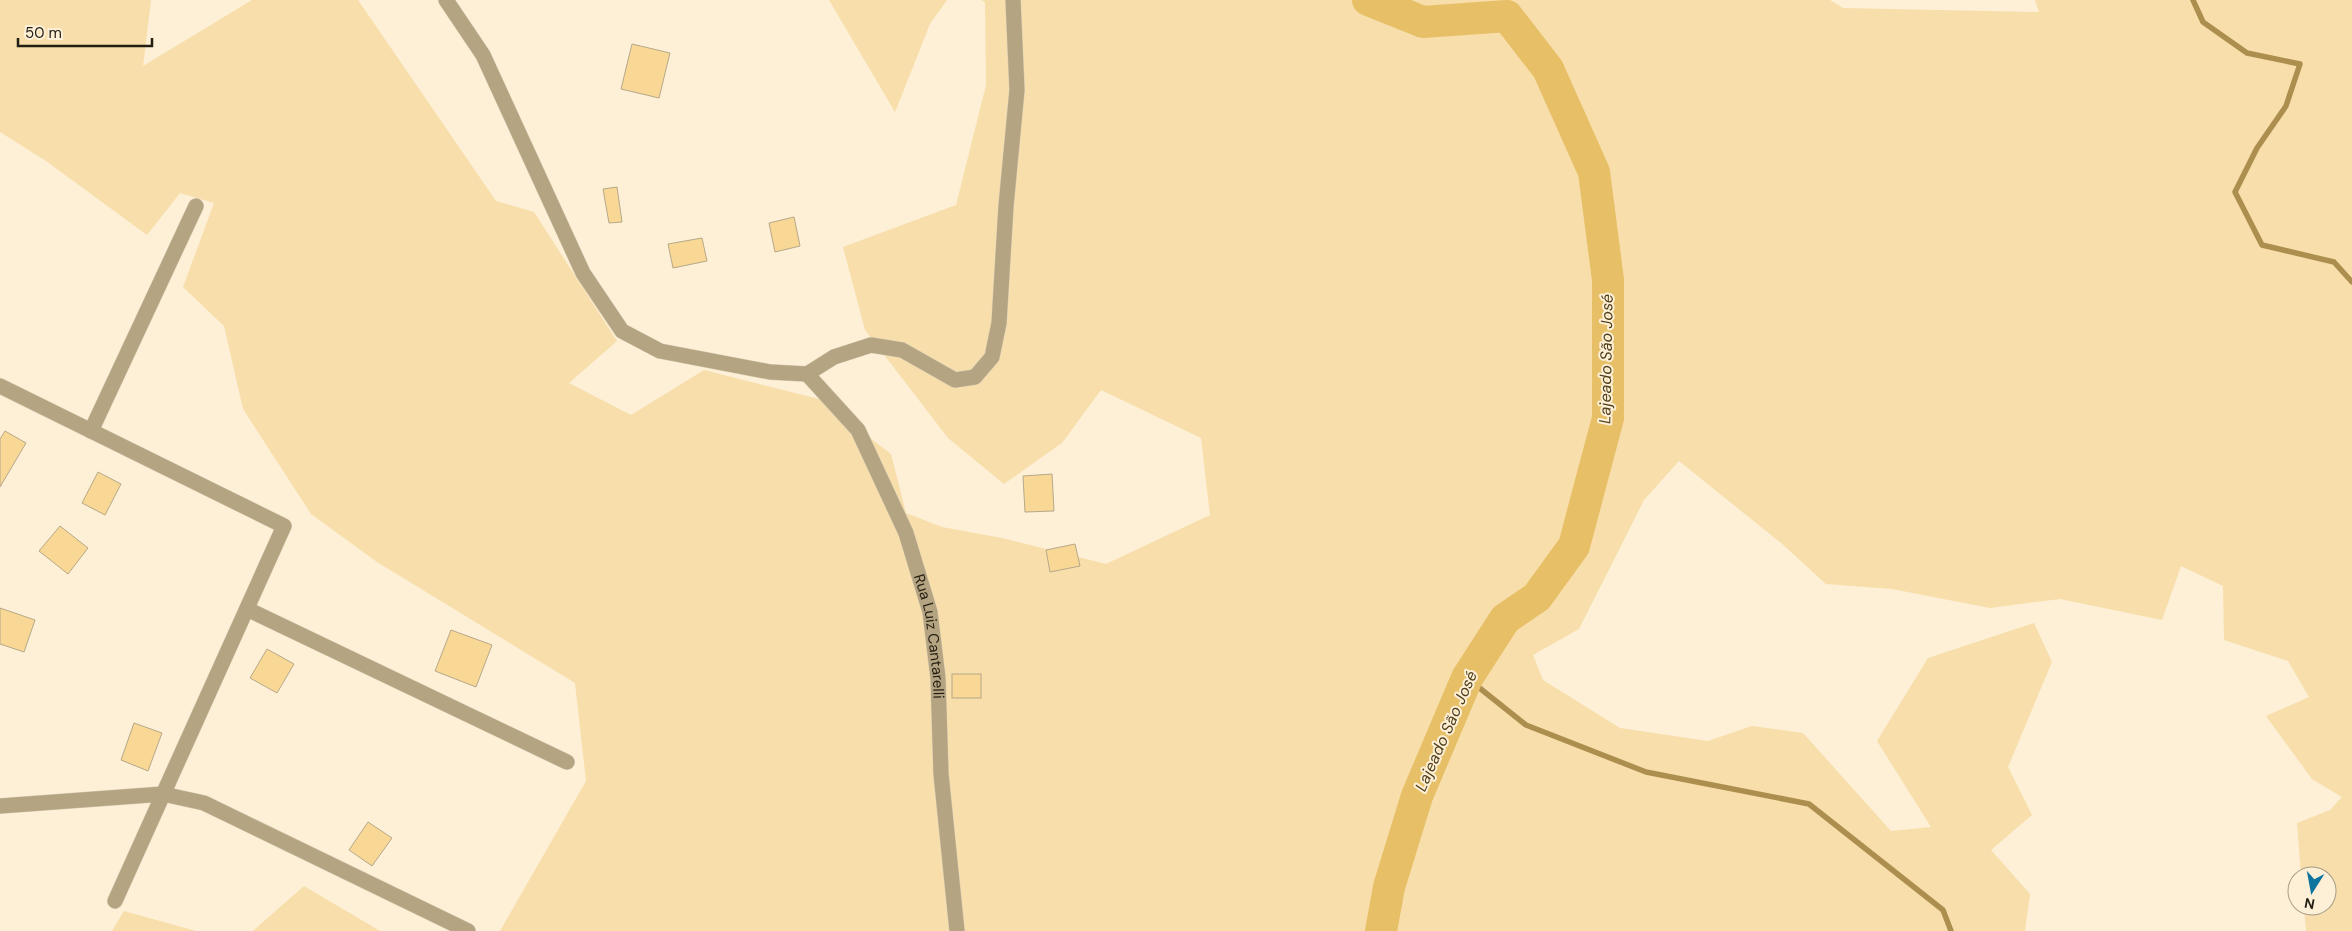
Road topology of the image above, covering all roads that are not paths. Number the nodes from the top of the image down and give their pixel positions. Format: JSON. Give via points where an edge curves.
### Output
{"nodes":[{"id":1,"x":446,"y":0,"type":"edge"},
{"id":2,"x":1013,"y":0,"type":"edge"},
{"id":3,"x":196,"y":206,"type":"dead end"},
{"id":4,"x":807,"y":374,"type":"junction"},
{"id":5,"x":0,"y":386,"type":"edge"},
{"id":6,"x":91,"y":431,"type":"junction"},
{"id":7,"x":247,"y":609,"type":"junction"},
{"id":8,"x":567,"y":762,"type":"dead end"},
{"id":9,"x":163,"y":794,"type":"junction"},
{"id":10,"x":0,"y":806,"type":"edge"},
{"id":11,"x":114,"y":901,"type":"dead end"},
{"id":12,"x":468,"y":931,"type":"edge"},
{"id":13,"x":957,"y":931,"type":"edge"}],
"edges":[{"from":1,"to":4,"type":"street","via":[[484,55],[583,273],[622,331],[660,350],[770,372]]},
{"from":2,"to":4,"type":"street","via":[[1017,90],[999,323],[992,357],[975,377],[955,380],[902,350],[871,345],[834,357]]},
{"from":3,"to":6,"type":"street"},
{"from":4,"to":13,"type":"street","name":"Rua Luiz Cantarelli","via":[[858,430],[906,533],[930,612],[938,678],[941,774]]},
{"from":5,"to":6,"type":"street"},
{"from":6,"to":7,"type":"street","via":[[284,526]]},
{"from":7,"to":8,"type":"street"},
{"from":7,"to":9,"type":"street"},
{"from":9,"to":10,"type":"street"},
{"from":9,"to":11,"type":"street"},
{"from":9,"to":12,"type":"street","via":[[204,803]]}]}
